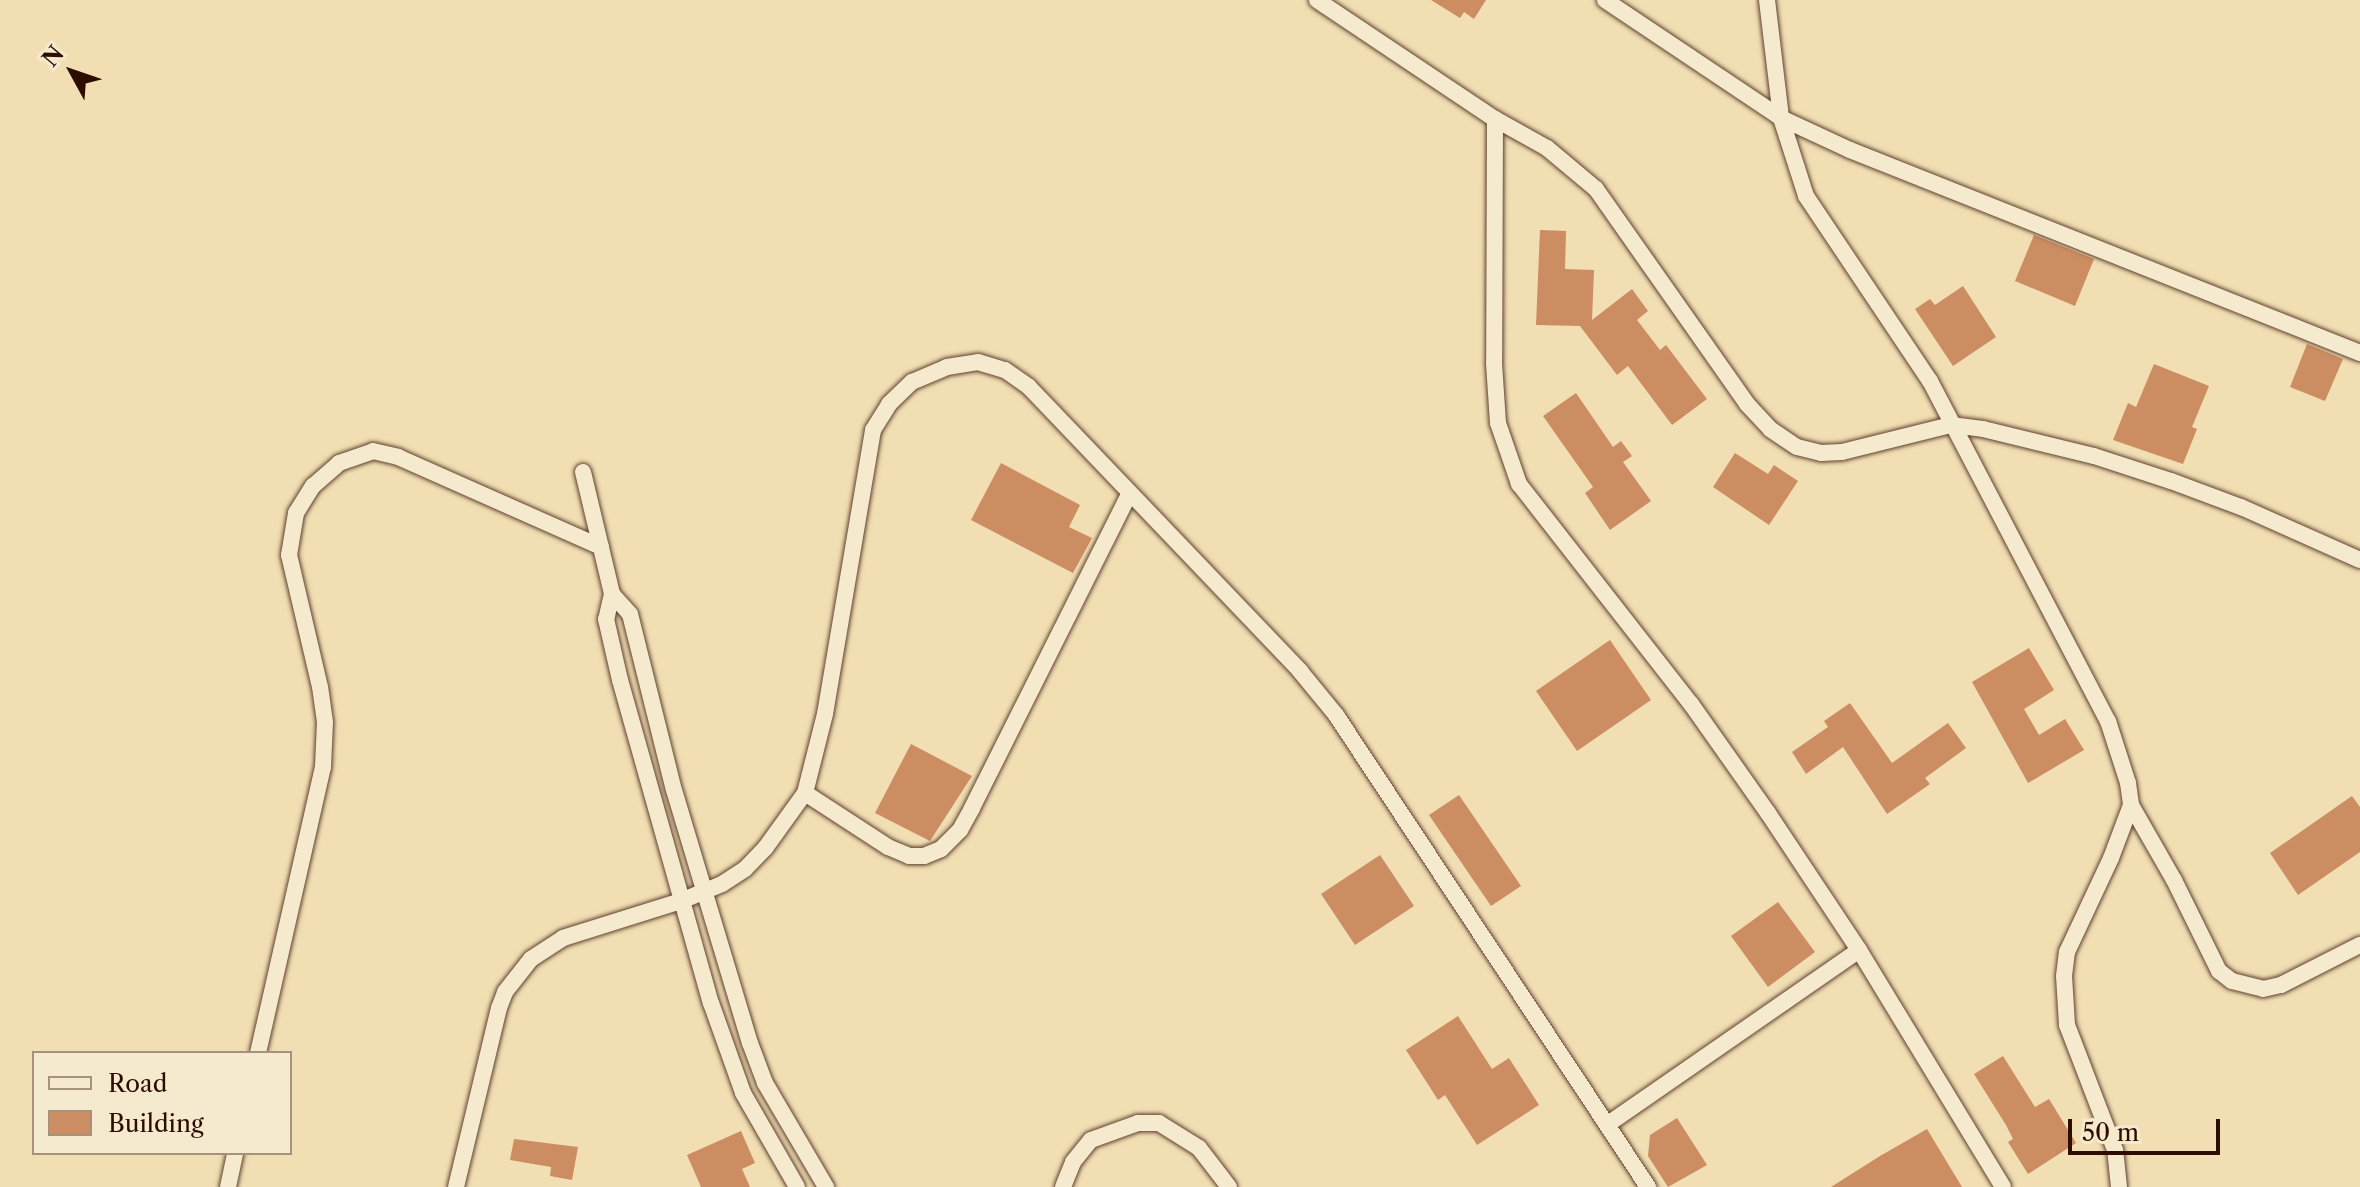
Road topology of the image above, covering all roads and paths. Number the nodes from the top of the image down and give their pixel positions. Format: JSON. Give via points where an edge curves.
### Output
{"nodes":[{"id":1,"x":1317,"y":0,"type":"edge"},
{"id":2,"x":1605,"y":0,"type":"edge"},
{"id":3,"x":1767,"y":0,"type":"edge"},
{"id":4,"x":1781,"y":118,"type":"junction"},
{"id":5,"x":1495,"y":119,"type":"junction"},
{"id":6,"x":2360,"y":353,"type":"edge"},
{"id":7,"x":1951,"y":425,"type":"junction"},
{"id":8,"x":583,"y":472,"type":"dead end"},
{"id":9,"x":1129,"y":495,"type":"junction"},
{"id":10,"x":601,"y":547,"type":"junction"},
{"id":11,"x":2360,"y":560,"type":"edge"},
{"id":12,"x":612,"y":594,"type":"junction"},
{"id":13,"x":805,"y":793,"type":"junction"},
{"id":14,"x":2131,"y":805,"type":"junction"},
{"id":15,"x":704,"y":892,"type":"junction"},
{"id":16,"x":681,"y":901,"type":"junction"},
{"id":17,"x":2360,"y":945,"type":"edge"},
{"id":18,"x":1859,"y":950,"type":"junction"},
{"id":19,"x":258,"y":1051,"type":"edge"},
{"id":20,"x":1608,"y":1124,"type":"junction"},
{"id":21,"x":235,"y":1155,"type":"edge"},
{"id":22,"x":228,"y":1187,"type":"edge"},
{"id":23,"x":456,"y":1187,"type":"edge"},
{"id":24,"x":797,"y":1187,"type":"edge"},
{"id":25,"x":826,"y":1187,"type":"edge"},
{"id":26,"x":1063,"y":1187,"type":"edge"},
{"id":27,"x":1229,"y":1187,"type":"edge"},
{"id":28,"x":1648,"y":1187,"type":"edge"},
{"id":29,"x":2003,"y":1187,"type":"edge"},
{"id":30,"x":2119,"y":1187,"type":"edge"}],
"edges":[{"from":1,"to":5,"type":"street"},
{"from":2,"to":4,"type":"street"},
{"from":3,"to":4,"type":"street"},
{"from":4,"to":6,"type":"street"},
{"from":4,"to":7,"type":"street","via":[[1806,196],[1930,381]]},
{"from":5,"to":7,"type":"street","via":[[1547,148],[1596,189],[1770,429],[1797,447],[1821,453]]},
{"from":5,"to":18,"type":"street","via":[[1497,408],[1504,450],[1519,484],[1691,704]]},
{"from":7,"to":11,"type":"street","via":[[2094,456],[2241,507]]},
{"from":7,"to":14,"type":"street","via":[[2108,721]]},
{"from":8,"to":10,"type":"street"},
{"from":9,"to":13,"type":"street","via":[[972,808],[941,849],[909,856]]},
{"from":9,"to":13,"type":"street","via":[[1039,396],[1005,370],[978,362],[947,367],[912,382],[873,430],[825,714]]},
{"from":9,"to":20,"type":"street","via":[[1336,715]]},
{"from":10,"to":12,"type":"street"},
{"from":10,"to":19,"type":"street","via":[[398,457],[373,451],[339,463],[313,486],[296,513],[289,555],[320,687],[323,767]]},
{"from":12,"to":15,"type":"street","via":[[630,614]]},
{"from":12,"to":16,"type":"street","via":[[606,619]]},
{"from":13,"to":15,"type":"street","via":[[745,869]]},
{"from":14,"to":17,"type":"street","via":[[2219,971],[2232,981],[2263,989],[2281,985]]},
{"from":14,"to":30,"type":"street","via":[[2067,952],[2064,976],[2067,1025],[2115,1150]]},
{"from":15,"to":16,"type":"street"},
{"from":15,"to":25,"type":"street","via":[[765,1083]]},
{"from":16,"to":23,"type":"street","via":[[563,938],[531,959],[517,976],[499,1008]]},
{"from":16,"to":24,"type":"street","via":[[743,1093]]},
{"from":18,"to":20,"type":"street"},
{"from":18,"to":29,"type":"street"},
{"from":20,"to":28,"type":"street"},
{"from":21,"to":22,"type":"street"},
{"from":26,"to":27,"type":"street","via":[[1073,1162],[1091,1140],[1138,1123],[1159,1123],[1199,1148]]}]}
